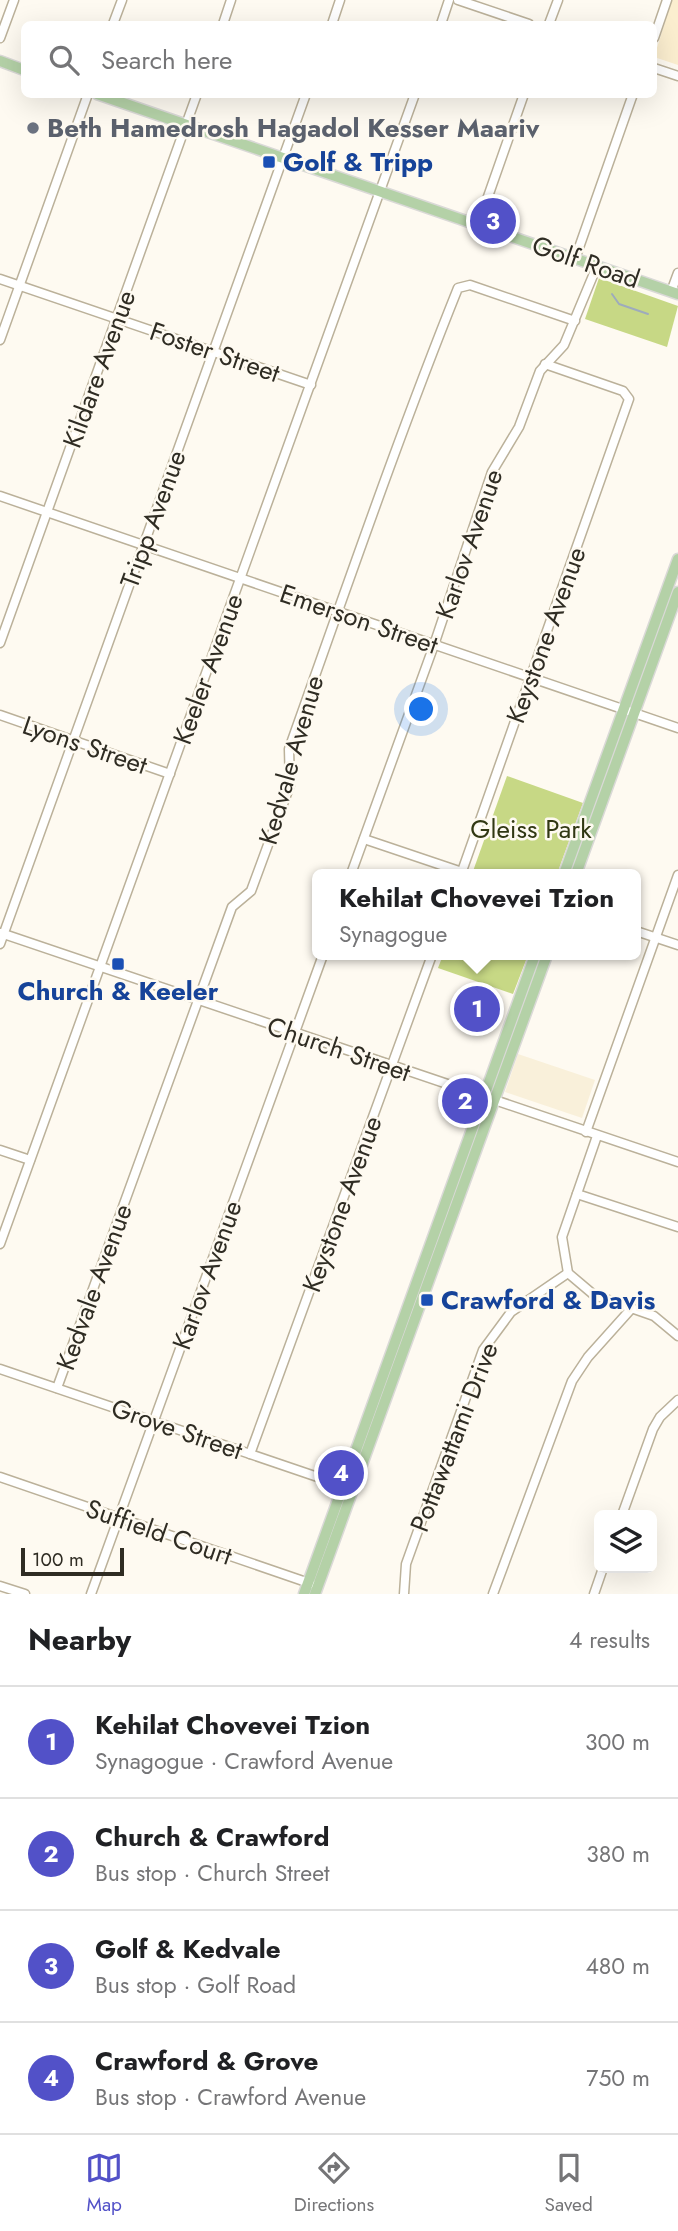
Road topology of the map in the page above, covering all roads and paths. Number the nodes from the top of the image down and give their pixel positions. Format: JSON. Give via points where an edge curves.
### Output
{"nodes":[{"id":1,"x":14,"y":0,"type":"edge"},
{"id":2,"x":122,"y":0,"type":"edge"},
{"id":3,"x":232,"y":0,"type":"edge"},
{"id":4,"x":340,"y":0,"type":"edge"},
{"id":5,"x":449,"y":0,"type":"edge"},
{"id":6,"x":458,"y":0,"type":"edge"},
{"id":7,"x":558,"y":0,"type":"edge"},
{"id":8,"x":667,"y":0,"type":"edge"},
{"id":9,"x":114,"y":21,"type":"edge"},
{"id":10,"x":224,"y":21,"type":"edge"},
{"id":11,"x":333,"y":21,"type":"edge"},
{"id":12,"x":442,"y":21,"type":"edge"},
{"id":13,"x":520,"y":21,"type":"edge"},
{"id":14,"x":550,"y":21,"type":"edge"},
{"id":15,"x":657,"y":27,"type":"edge"},
{"id":16,"x":0,"y":38,"type":"edge"},
{"id":17,"x":0,"y":61,"type":"edge"},
{"id":18,"x":21,"y":69,"type":"edge"},
{"id":19,"x":657,"y":69,"type":"edge"},
{"id":20,"x":678,"y":76,"type":"edge"},
{"id":21,"x":87,"y":98,"type":"edge"},
{"id":22,"x":108,"y":98,"type":"edge"},
{"id":23,"x":196,"y":98,"type":"edge"},
{"id":24,"x":305,"y":98,"type":"edge"},
{"id":25,"x":414,"y":98,"type":"edge"},
{"id":26,"x":523,"y":98,"type":"edge"},
{"id":27,"x":632,"y":98,"type":"edge"},
{"id":28,"x":186,"y":125,"type":"junction"},
{"id":29,"x":283,"y":159,"type":"junction"},
{"id":30,"x":380,"y":192,"type":"junction"},
{"id":31,"x":478,"y":225,"type":"junction"},
{"id":32,"x":575,"y":259,"type":"junction"},
{"id":33,"x":597,"y":266,"type":"junction"},
{"id":34,"x":678,"y":273,"type":"edge"},
{"id":35,"x":0,"y":279,"type":"edge"},
{"id":36,"x":19,"y":285,"type":"junction"},
{"id":37,"x":675,"y":293,"type":"edge"},
{"id":38,"x":117,"y":319,"type":"junction"},
{"id":39,"x":575,"y":321,"type":"junction"},
{"id":40,"x":0,"y":340,"type":"edge"},
{"id":41,"x":214,"y":352,"type":"junction"},
{"id":42,"x":545,"y":364,"type":"junction"},
{"id":43,"x":311,"y":385,"type":"junction"},
{"id":44,"x":0,"y":496,"type":"edge"},
{"id":45,"x":47,"y":513,"type":"junction"},
{"id":46,"x":144,"y":546,"type":"junction"},
{"id":47,"x":678,"y":559,"type":"edge"},
{"id":48,"x":241,"y":579,"type":"junction"},
{"id":49,"x":678,"y":592,"type":"edge"},
{"id":50,"x":337,"y":612,"type":"junction"},
{"id":51,"x":0,"y":643,"type":"edge"},
{"id":52,"x":435,"y":645,"type":"junction"},
{"id":53,"x":531,"y":679,"type":"junction"},
{"id":54,"x":629,"y":711,"type":"junction"},
{"id":55,"x":0,"y":715,"type":"edge"},
{"id":56,"x":678,"y":728,"type":"edge"},
{"id":57,"x":74,"y":741,"type":"junction"},
{"id":58,"x":170,"y":774,"type":"junction"},
{"id":59,"x":364,"y":839,"type":"junction"},
{"id":60,"x":353,"y":869,"type":"edge"},
{"id":61,"x":450,"y":869,"type":"edge"},
{"id":62,"x":462,"y":869,"type":"edge"},
{"id":63,"x":566,"y":869,"type":"edge"},
{"id":64,"x":578,"y":869,"type":"edge"},
{"id":65,"x":678,"y":875,"type":"edge"},
{"id":66,"x":641,"y":932,"type":"edge"},
{"id":67,"x":2,"y":933,"type":"edge"},
{"id":68,"x":656,"y":937,"type":"junction"},
{"id":69,"x":0,"y":944,"type":"edge"},
{"id":70,"x":678,"y":945,"type":"edge"},
{"id":71,"x":321,"y":960,"type":"edge"},
{"id":72,"x":430,"y":960,"type":"edge"},
{"id":73,"x":533,"y":960,"type":"edge"},
{"id":74,"x":545,"y":960,"type":"edge"},
{"id":75,"x":101,"y":967,"type":"junction"},
{"id":76,"x":198,"y":1000,"type":"junction"},
{"id":77,"x":295,"y":1034,"type":"junction"},
{"id":78,"x":392,"y":1067,"type":"junction"},
{"id":79,"x":488,"y":1100,"type":"junction"},
{"id":80,"x":586,"y":1132,"type":"junction"},
{"id":81,"x":597,"y":1136,"type":"junction"},
{"id":82,"x":0,"y":1150,"type":"edge"},
{"id":83,"x":30,"y":1160,"type":"junction"},
{"id":84,"x":678,"y":1162,"type":"edge"},
{"id":85,"x":577,"y":1194,"type":"junction"},
{"id":86,"x":678,"y":1227,"type":"edge"},
{"id":87,"x":0,"y":1244,"type":"edge"},
{"id":88,"x":568,"y":1273,"type":"junction"},
{"id":89,"x":631,"y":1309,"type":"junction"},
{"id":90,"x":678,"y":1336,"type":"edge"},
{"id":91,"x":0,"y":1369,"type":"edge"},
{"id":92,"x":57,"y":1388,"type":"junction"},
{"id":93,"x":678,"y":1400,"type":"edge"},
{"id":94,"x":154,"y":1421,"type":"junction"},
{"id":95,"x":250,"y":1454,"type":"junction"},
{"id":96,"x":0,"y":1477,"type":"edge"},
{"id":97,"x":348,"y":1487,"type":"junction"},
{"id":98,"x":624,"y":1510,"type":"edge"},
{"id":99,"x":118,"y":1518,"type":"junction"},
{"id":100,"x":601,"y":1573,"type":"edge"},
{"id":101,"x":0,"y":1586,"type":"edge"},
{"id":102,"x":314,"y":1588,"type":"edge"},
{"id":103,"x":25,"y":1594,"type":"edge"},
{"id":104,"x":91,"y":1594,"type":"edge"},
{"id":105,"x":304,"y":1594,"type":"edge"},
{"id":106,"x":404,"y":1594,"type":"edge"},
{"id":107,"x":493,"y":1594,"type":"edge"},
{"id":108,"x":594,"y":1594,"type":"edge"}],
"edges":[{"from":1,"to":16,"type":"street"},
{"from":2,"to":9,"type":"street"},
{"from":3,"to":10,"type":"street"},
{"from":4,"to":11,"type":"street"},
{"from":5,"to":12,"type":"street"},
{"from":6,"to":13,"type":"street"},
{"from":7,"to":14,"type":"street"},
{"from":8,"to":15,"type":"street"},
{"from":17,"to":18,"type":"main road"},
{"from":19,"to":20,"type":"street"},
{"from":21,"to":36,"type":"street"},
{"from":22,"to":28,"type":"main road","name":"Golf Road"},
{"from":23,"to":28,"type":"street","name":"Kildare Avenue"},
{"from":24,"to":29,"type":"street","name":"Tripp Avenue"},
{"from":25,"to":30,"type":"street","name":"Keeler Avenue"},
{"from":26,"to":31,"type":"street"},
{"from":27,"to":32,"type":"street"},
{"from":28,"to":29,"type":"main road","name":"Golf Road"},
{"from":28,"to":38,"type":"street","name":"Kildare Avenue"},
{"from":29,"to":30,"type":"main road","name":"Golf Road"},
{"from":29,"to":41,"type":"street","name":"Tripp Avenue"},
{"from":30,"to":31,"type":"main road","name":"Golf Road"},
{"from":30,"to":43,"type":"street","name":"Keeler Avenue"},
{"from":31,"to":32,"type":"main road","name":"Golf Road"},
{"from":32,"to":33,"type":"main road","name":"Golf Road"},
{"from":33,"to":37,"type":"main road","name":"Golf Road"},
{"from":33,"to":39,"type":"street","name":"Karlov Avenue"},
{"from":34,"to":37,"type":"street"},
{"from":35,"to":36,"type":"street","name":"Foster Street"},
{"from":36,"to":38,"type":"street","name":"Foster Street"},
{"from":36,"to":40,"type":"street"},
{"from":38,"to":41,"type":"street","name":"Foster Street"},
{"from":38,"to":45,"type":"street","name":"Kildare Avenue"},
{"from":39,"to":42,"type":"street","name":"Karlov Avenue","via":[[559,353]]},
{"from":39,"to":50,"type":"street","name":"Kedvale Avenue","via":[[461,285],[408,413]]},
{"from":41,"to":43,"type":"street","name":"Foster Street"},
{"from":41,"to":46,"type":"street","name":"Tripp Avenue"},
{"from":42,"to":52,"type":"street","name":"Karlov Avenue","via":[[519,427],[492,472]]},
{"from":42,"to":53,"type":"street","name":"Keystone Avenue","via":[[619,390],[628,396],[628,407]]},
{"from":43,"to":48,"type":"street","name":"Keeler Avenue"},
{"from":44,"to":45,"type":"street","name":"Emerson Street"},
{"from":45,"to":46,"type":"street","name":"Emerson Street"},
{"from":45,"to":51,"type":"street","name":"Kildare Avenue"},
{"from":46,"to":48,"type":"street","name":"Emerson Street"},
{"from":46,"to":57,"type":"street","name":"Tripp Avenue"},
{"from":47,"to":54,"type":"main road"},
{"from":48,"to":50,"type":"street","name":"Emerson Street"},
{"from":48,"to":58,"type":"street","name":"Keeler Avenue"},
{"from":49,"to":54,"type":"main road"},
{"from":50,"to":52,"type":"street","name":"Emerson Street"},
{"from":50,"to":76,"type":"street","name":"Kedvale Avenue","via":[[289,749],[290,785],[251,891],[232,907]]},
{"from":52,"to":53,"type":"street","name":"Emerson Street"},
{"from":52,"to":59,"type":"street","name":"Karlov Avenue"},
{"from":53,"to":54,"type":"street","name":"Emerson Street"},
{"from":53,"to":62,"type":"street","name":"Keystone Avenue"},
{"from":54,"to":56,"type":"street","name":"Emerson Street"},
{"from":54,"to":63,"type":"main road"},
{"from":54,"to":64,"type":"main road"},
{"from":55,"to":57,"type":"street","name":"Lyons Street"},
{"from":57,"to":58,"type":"street","name":"Lyons Street"},
{"from":57,"to":67,"type":"street","name":"Tripp Avenue"},
{"from":58,"to":75,"type":"street","name":"Keeler Avenue"},
{"from":59,"to":60,"type":"street","name":"Karlov Avenue"},
{"from":59,"to":61,"type":"street"},
{"from":65,"to":68,"type":"street"},
{"from":66,"to":68,"type":"street"},
{"from":67,"to":69,"type":"street","name":"Tripp Avenue"},
{"from":67,"to":75,"type":"street","name":"Church Street"},
{"from":68,"to":70,"type":"street"},
{"from":68,"to":80,"type":"street"},
{"from":71,"to":77,"type":"street","name":"Karlov Avenue"},
{"from":72,"to":78,"type":"street","name":"Keystone Avenue"},
{"from":73,"to":79,"type":"main road"},
{"from":74,"to":79,"type":"main road"},
{"from":75,"to":76,"type":"street","name":"Church Street"},
{"from":75,"to":83,"type":"street","name":"Keeler Avenue"},
{"from":76,"to":77,"type":"street","name":"Church Street"},
{"from":76,"to":92,"type":"street","name":"Kedvale Avenue"},
{"from":77,"to":78,"type":"street","name":"Church Street"},
{"from":77,"to":94,"type":"street","name":"Karlov Avenue"},
{"from":78,"to":79,"type":"street","name":"Church Street"},
{"from":78,"to":95,"type":"street","name":"Keystone Avenue"},
{"from":79,"to":80,"type":"street","name":"Church Street"},
{"from":79,"to":97,"type":"main road"},
{"from":80,"to":81,"type":"street","name":"Church Street"},
{"from":81,"to":84,"type":"street","name":"Church Street"},
{"from":81,"to":85,"type":"street"},
{"from":82,"to":83,"type":"street"},
{"from":83,"to":87,"type":"street","name":"Keeler Avenue"},
{"from":85,"to":86,"type":"street"},
{"from":85,"to":88,"type":"street","via":[[562,1237]]},
{"from":88,"to":89,"type":"street","via":[[594,1295]]},
{"from":88,"to":106,"type":"street","name":"Pottawattami Drive","via":[[510,1312],[483,1350],[407,1564]]},
{"from":89,"to":90,"type":"street","via":[[665,1322]]},
{"from":89,"to":107,"type":"street","via":[[572,1381]]},
{"from":91,"to":92,"type":"street","name":"Grove Street"},
{"from":92,"to":94,"type":"street","name":"Grove Street"},
{"from":93,"to":98,"type":"street","via":[[653,1429]]},
{"from":94,"to":95,"type":"street","name":"Grove Street"},
{"from":94,"to":99,"type":"street","name":"Karlov Avenue"},
{"from":95,"to":97,"type":"street","name":"Grove Street"},
{"from":96,"to":99,"type":"street","name":"Suffield Court"},
{"from":97,"to":102,"type":"main road"},
{"from":99,"to":102,"type":"street","name":"Suffield Court"},
{"from":99,"to":104,"type":"street","name":"Karlov Avenue"},
{"from":100,"to":108,"type":"street"},
{"from":101,"to":103,"type":"street"},
{"from":102,"to":105,"type":"main road"}]}
